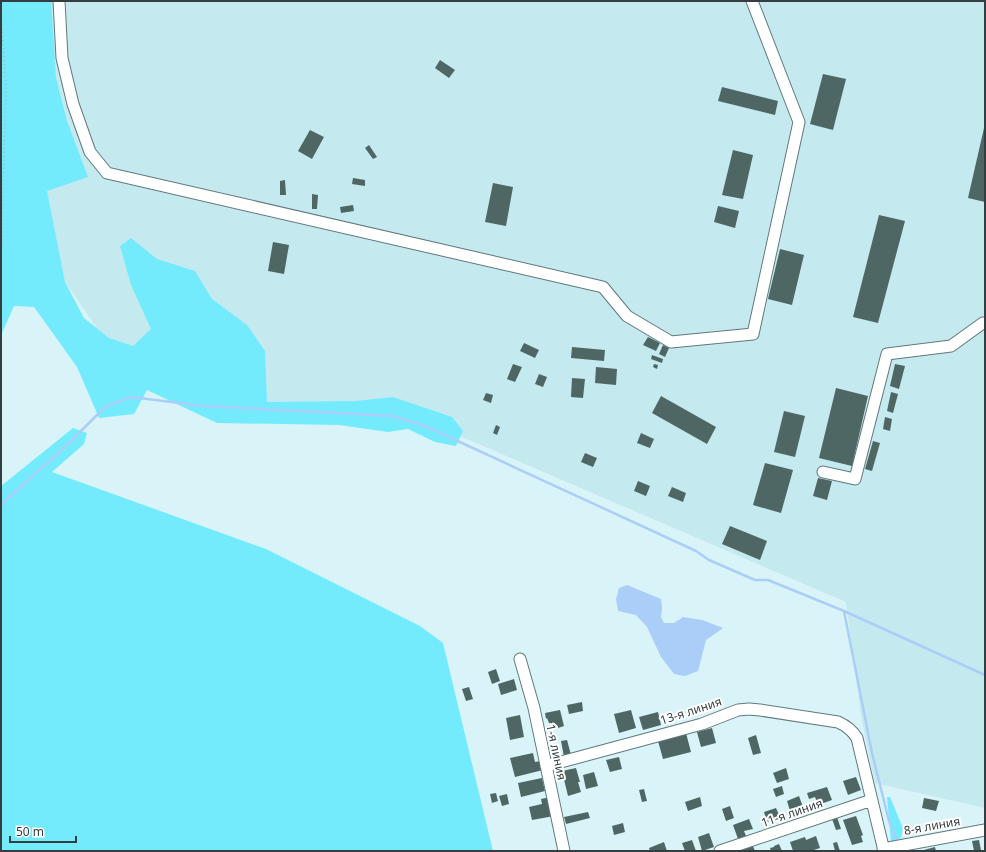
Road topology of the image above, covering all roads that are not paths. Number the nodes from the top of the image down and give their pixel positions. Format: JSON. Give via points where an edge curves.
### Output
{"nodes":[{"id":1,"x":59,"y":1,"type":"edge"},
{"id":2,"x":752,"y":1,"type":"edge"},
{"id":3,"x":984,"y":323,"type":"edge"},
{"id":4,"x":823,"y":472,"type":"dead end"},
{"id":5,"x":520,"y":659,"type":"dead end"},
{"id":6,"x":546,"y":766,"type":"junction"},
{"id":7,"x":872,"y":800,"type":"junction"},
{"id":8,"x":985,"y":830,"type":"edge"},
{"id":9,"x":884,"y":850,"type":"edge"},
{"id":10,"x":564,"y":851,"type":"edge"},
{"id":11,"x":720,"y":851,"type":"edge"}],
"edges":[{"from":1,"to":2,"type":"street","via":[[62,58],[73,104],[90,152],[107,173],[603,287],[627,316],[671,342],[753,334],[799,122]]},
{"from":3,"to":4,"type":"street","via":[[951,346],[887,354],[854,479]]},
{"from":5,"to":6,"type":"street","name":"1-я линия","via":[[534,708]]},
{"from":6,"to":7,"type":"street","name":"13-я линия","via":[[702,724],[738,710],[760,710],[838,722],[847,726],[857,738]]},
{"from":6,"to":10,"type":"street","name":"1-я линия"},
{"from":7,"to":9,"type":"street"},
{"from":7,"to":11,"type":"street","name":"11-я линия"},
{"from":8,"to":9,"type":"street","name":"8-я линия"}]}
